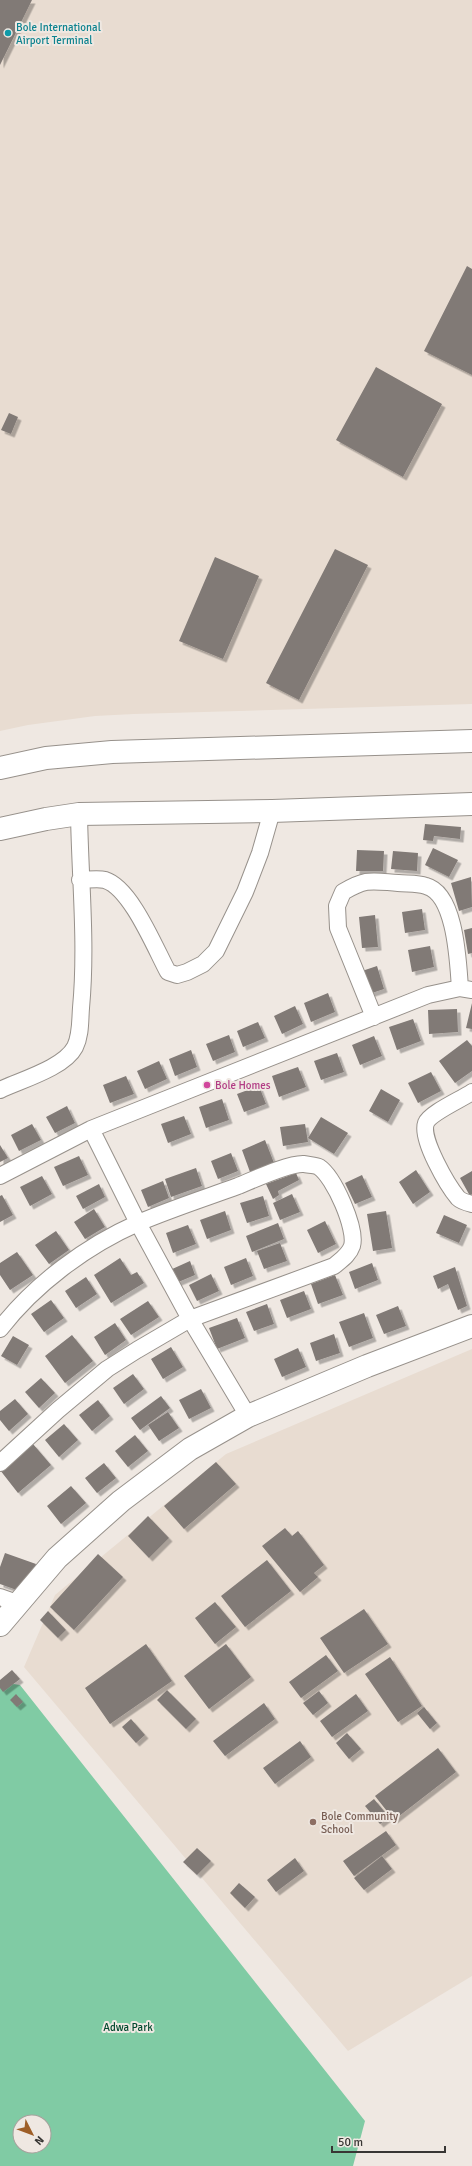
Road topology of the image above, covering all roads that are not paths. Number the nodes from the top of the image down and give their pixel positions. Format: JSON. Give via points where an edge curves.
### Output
{"nodes":[{"id":1,"x":472,"y":741,"type":"edge"},
{"id":2,"x":0,"y":768,"type":"edge"},
{"id":3,"x":472,"y":804,"type":"edge"},
{"id":4,"x":272,"y":811,"type":"junction"},
{"id":5,"x":79,"y":814,"type":"junction"},
{"id":6,"x":0,"y":828,"type":"edge"},
{"id":7,"x":80,"y":880,"type":"junction"},
{"id":8,"x":466,"y":989,"type":"edge"},
{"id":9,"x":374,"y":1017,"type":"junction"},
{"id":10,"x":0,"y":1090,"type":"edge"},
{"id":11,"x":472,"y":1092,"type":"edge"},
{"id":12,"x":91,"y":1129,"type":"junction"},
{"id":13,"x":0,"y":1176,"type":"edge"},
{"id":14,"x":472,"y":1204,"type":"edge"},
{"id":15,"x":138,"y":1223,"type":"junction"},
{"id":16,"x":190,"y":1319,"type":"junction"},
{"id":17,"x":472,"y":1326,"type":"edge"},
{"id":18,"x":0,"y":1329,"type":"edge"},
{"id":19,"x":248,"y":1416,"type":"junction"},
{"id":20,"x":0,"y":1463,"type":"edge"},
{"id":21,"x":9,"y":1600,"type":"edge"},
{"id":22,"x":0,"y":1625,"type":"edge"}],
"edges":[{"from":1,"to":2,"type":"main road","via":[[112,752],[46,758]]},
{"from":3,"to":4,"type":"main road"},
{"from":4,"to":5,"type":"main road"},
{"from":4,"to":7,"type":"street","via":[[260,853],[216,951],[203,964],[182,974],[172,975],[168,972],[130,901],[117,886],[104,879]]},
{"from":5,"to":6,"type":"main road"},
{"from":5,"to":7,"type":"street"},
{"from":7,"to":10,"type":"street","via":[[82,999],[75,1047],[57,1065]]},
{"from":8,"to":9,"type":"street","via":[[428,995]]},
{"from":8,"to":9,"type":"street","via":[[453,925],[437,893],[427,886],[368,880],[343,892],[338,906],[338,928]]},
{"from":9,"to":12,"type":"street"},
{"from":11,"to":14,"type":"street","via":[[436,1113],[426,1123],[425,1134],[435,1161],[459,1199]]},
{"from":12,"to":13,"type":"street"},
{"from":12,"to":15,"type":"street"},
{"from":15,"to":16,"type":"street"},
{"from":15,"to":16,"type":"street","via":[[302,1164],[319,1167],[334,1186],[352,1233],[352,1246],[346,1256],[334,1266]]},
{"from":15,"to":18,"type":"street","via":[[98,1245],[46,1282]]},
{"from":16,"to":19,"type":"street"},
{"from":16,"to":20,"type":"street","via":[[107,1370]]},
{"from":17,"to":19,"type":"main road","via":[[367,1366]]},
{"from":19,"to":21,"type":"main road","via":[[190,1449],[121,1501]]},
{"from":21,"to":22,"type":"main road"}]}
